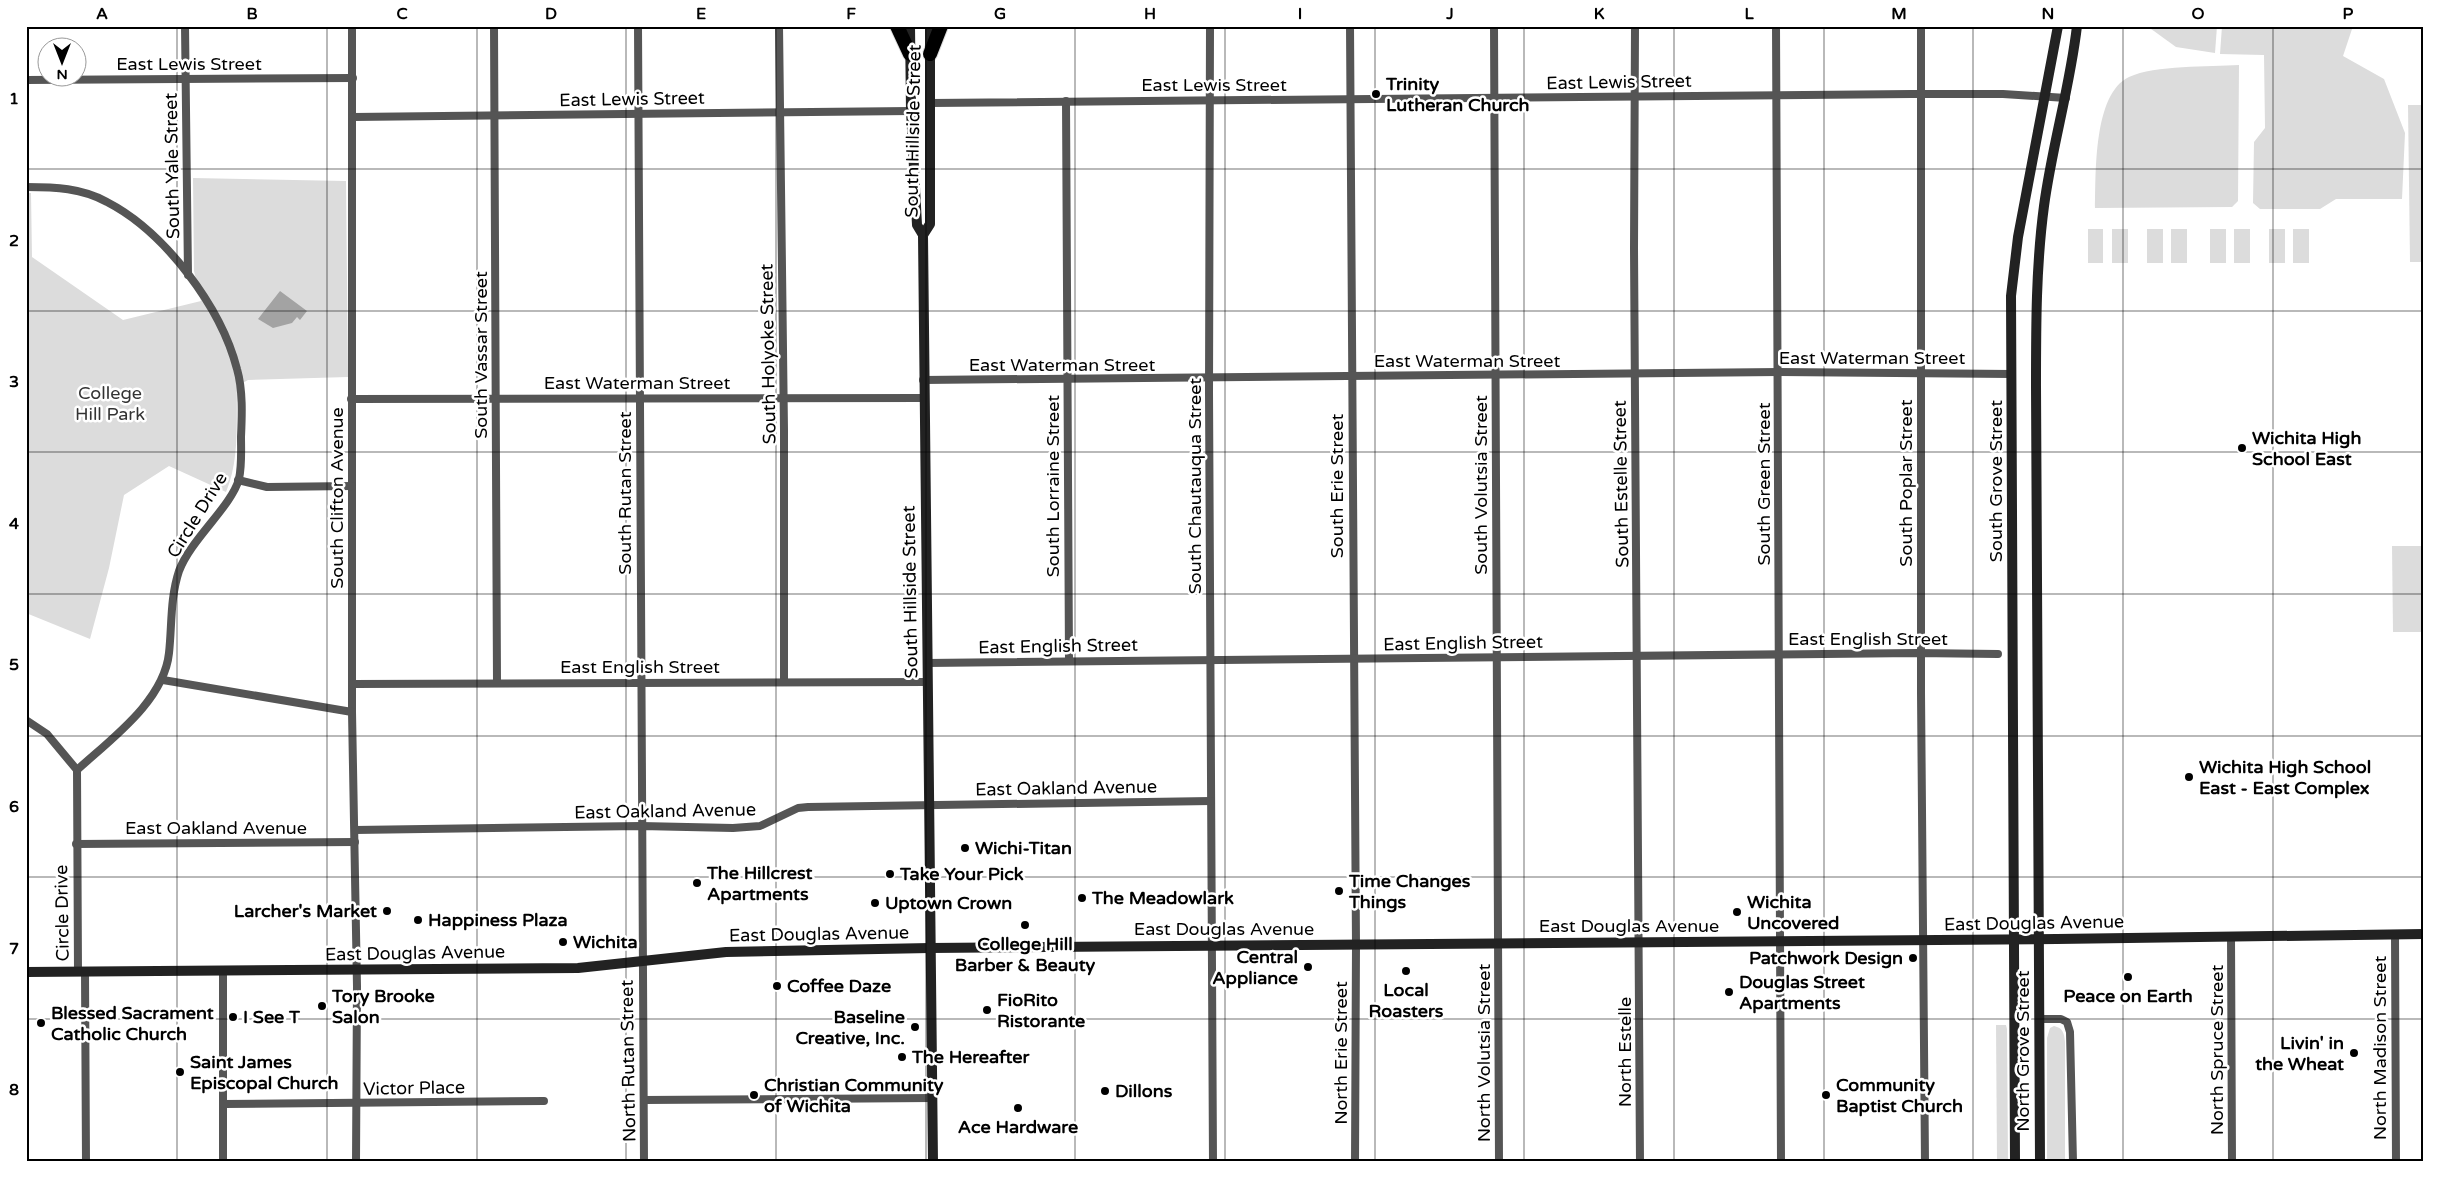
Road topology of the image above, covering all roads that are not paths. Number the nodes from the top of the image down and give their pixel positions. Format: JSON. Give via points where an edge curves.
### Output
{"nodes":[{"id":1,"x":185,"y":26,"type":"edge"},
{"id":2,"x":352,"y":26,"type":"edge"},
{"id":3,"x":494,"y":26,"type":"edge"},
{"id":4,"x":638,"y":26,"type":"edge"},
{"id":5,"x":778,"y":26,"type":"edge"},
{"id":6,"x":897,"y":26,"type":"edge"},
{"id":7,"x":910,"y":26,"type":"edge"},
{"id":8,"x":930,"y":26,"type":"edge"},
{"id":9,"x":942,"y":26,"type":"edge"},
{"id":10,"x":1210,"y":26,"type":"edge"},
{"id":11,"x":1350,"y":26,"type":"edge"},
{"id":12,"x":1494,"y":26,"type":"edge"},
{"id":13,"x":1635,"y":26,"type":"edge"},
{"id":14,"x":1776,"y":26,"type":"edge"},
{"id":15,"x":1921,"y":26,"type":"edge"},
{"id":16,"x":2058,"y":26,"type":"edge"},
{"id":17,"x":2077,"y":26,"type":"edge"},
{"id":18,"x":910,"y":54,"type":"junction"},
{"id":19,"x":930,"y":54,"type":"junction"},
{"id":20,"x":353,"y":78,"type":"junction"},
{"id":21,"x":186,"y":79,"type":"junction"},
{"id":22,"x":26,"y":80,"type":"edge"},
{"id":23,"x":1921,"y":94,"type":"junction"},
{"id":24,"x":1777,"y":95,"type":"junction"},
{"id":25,"x":1634,"y":96,"type":"junction"},
{"id":26,"x":2047,"y":96,"type":"junction"},
{"id":27,"x":1494,"y":98,"type":"junction"},
{"id":28,"x":2066,"y":98,"type":"junction"},
{"id":29,"x":1350,"y":99,"type":"junction"},
{"id":30,"x":1066,"y":101,"type":"junction"},
{"id":31,"x":1210,"y":101,"type":"junction"},
{"id":32,"x":931,"y":103,"type":"junction"},
{"id":33,"x":911,"y":111,"type":"junction"},
{"id":34,"x":780,"y":113,"type":"junction"},
{"id":35,"x":638,"y":114,"type":"junction"},
{"id":36,"x":495,"y":116,"type":"junction"},
{"id":37,"x":353,"y":117,"type":"junction"},
{"id":38,"x":26,"y":187,"type":"edge"},
{"id":39,"x":923,"y":235,"type":"junction"},
{"id":40,"x":188,"y":275,"type":"junction"},
{"id":41,"x":1779,"y":372,"type":"junction"},
{"id":42,"x":1921,"y":373,"type":"junction"},
{"id":43,"x":2011,"y":374,"type":"junction"},
{"id":44,"x":1635,"y":375,"type":"junction"},
{"id":45,"x":1496,"y":376,"type":"junction"},
{"id":46,"x":1352,"y":377,"type":"junction"},
{"id":47,"x":1209,"y":378,"type":"junction"},
{"id":48,"x":923,"y":380,"type":"junction"},
{"id":49,"x":1067,"y":380,"type":"junction"},
{"id":50,"x":639,"y":398,"type":"junction"},
{"id":51,"x":784,"y":398,"type":"junction"},
{"id":52,"x":923,"y":398,"type":"junction"},
{"id":53,"x":351,"y":399,"type":"junction"},
{"id":54,"x":496,"y":399,"type":"junction"},
{"id":55,"x":238,"y":480,"type":"junction"},
{"id":56,"x":352,"y":486,"type":"junction"},
{"id":57,"x":1920,"y":653,"type":"junction"},
{"id":58,"x":1780,"y":654,"type":"junction"},
{"id":59,"x":1998,"y":654,"type":"dead end"},
{"id":60,"x":1638,"y":656,"type":"junction"},
{"id":61,"x":1497,"y":658,"type":"junction"},
{"id":62,"x":1354,"y":659,"type":"junction"},
{"id":63,"x":1210,"y":660,"type":"junction"},
{"id":64,"x":1069,"y":661,"type":"junction"},
{"id":65,"x":927,"y":663,"type":"junction"},
{"id":66,"x":163,"y":680,"type":"junction"},
{"id":67,"x":640,"y":682,"type":"junction"},
{"id":68,"x":784,"y":682,"type":"junction"},
{"id":69,"x":927,"y":682,"type":"junction"},
{"id":70,"x":497,"y":683,"type":"junction"},
{"id":71,"x":353,"y":684,"type":"junction"},
{"id":72,"x":352,"y":712,"type":"junction"},
{"id":73,"x":26,"y":720,"type":"edge"},
{"id":74,"x":77,"y":770,"type":"junction"},
{"id":75,"x":1211,"y":801,"type":"junction"},
{"id":76,"x":928,"y":805,"type":"junction"},
{"id":77,"x":641,"y":826,"type":"junction"},
{"id":78,"x":355,"y":830,"type":"junction"},
{"id":79,"x":355,"y":842,"type":"junction"},
{"id":80,"x":76,"y":844,"type":"junction"},
{"id":81,"x":2424,"y":934,"type":"edge"},
{"id":82,"x":2394,"y":935,"type":"junction"},
{"id":83,"x":2230,"y":937,"type":"junction"},
{"id":84,"x":2015,"y":939,"type":"junction"},
{"id":85,"x":2039,"y":939,"type":"junction"},
{"id":86,"x":1924,"y":940,"type":"junction"},
{"id":87,"x":1781,"y":941,"type":"junction"},
{"id":88,"x":1640,"y":942,"type":"junction"},
{"id":89,"x":1499,"y":944,"type":"junction"},
{"id":90,"x":1356,"y":945,"type":"junction"},
{"id":91,"x":1212,"y":946,"type":"junction"},
{"id":92,"x":930,"y":948,"type":"junction"},
{"id":93,"x":642,"y":960,"type":"junction"},
{"id":94,"x":356,"y":970,"type":"junction"},
{"id":95,"x":223,"y":971,"type":"junction"},
{"id":96,"x":26,"y":972,"type":"edge"},
{"id":97,"x":81,"y":972,"type":"junction"},
{"id":98,"x":2039,"y":1019,"type":"junction"},
{"id":99,"x":932,"y":1098,"type":"junction"},
{"id":100,"x":644,"y":1100,"type":"junction"},
{"id":101,"x":544,"y":1101,"type":"dead end"},
{"id":102,"x":356,"y":1103,"type":"junction"},
{"id":103,"x":224,"y":1104,"type":"junction"},
{"id":104,"x":86,"y":1162,"type":"edge"},
{"id":105,"x":223,"y":1162,"type":"edge"},
{"id":106,"x":356,"y":1162,"type":"edge"},
{"id":107,"x":644,"y":1162,"type":"edge"},
{"id":108,"x":933,"y":1162,"type":"edge"},
{"id":109,"x":1213,"y":1162,"type":"edge"},
{"id":110,"x":1355,"y":1162,"type":"edge"},
{"id":111,"x":1499,"y":1162,"type":"edge"},
{"id":112,"x":1640,"y":1162,"type":"edge"},
{"id":113,"x":1781,"y":1162,"type":"edge"},
{"id":114,"x":1925,"y":1162,"type":"edge"},
{"id":115,"x":2016,"y":1162,"type":"edge"},
{"id":116,"x":2040,"y":1162,"type":"edge"},
{"id":117,"x":2073,"y":1162,"type":"edge"},
{"id":118,"x":2232,"y":1162,"type":"edge"},
{"id":119,"x":2396,"y":1162,"type":"edge"}],
"edges":[{"from":1,"to":21,"type":"street","name":"South Yale Street"},
{"from":2,"to":20,"type":"street","name":"South Clifton Avenue"},
{"from":3,"to":36,"type":"street","name":"South Vassar Street"},
{"from":4,"to":35,"type":"street","name":"South Rutan Street"},
{"from":5,"to":34,"type":"street","name":"South Holyoke Street"},
{"from":6,"to":18,"type":"highway"},
{"from":7,"to":18,"type":"main road","name":"South Hillside Street"},
{"from":8,"to":19,"type":"main road","name":"South Hillside Street"},
{"from":9,"to":19,"type":"highway"},
{"from":10,"to":31,"type":"street","name":"South Chautauqua Street"},
{"from":11,"to":29,"type":"street","name":"South Erie Street"},
{"from":12,"to":27,"type":"street","name":"South Volutsia Street"},
{"from":13,"to":25,"type":"street","name":"South Estelle Street"},
{"from":14,"to":24,"type":"street","name":"South Green Street"},
{"from":15,"to":23,"type":"street","name":"South Poplar Street"},
{"from":16,"to":26,"type":"main road","name":"South Grove Street"},
{"from":17,"to":28,"type":"main road"},
{"from":18,"to":33,"type":"main road","name":"South Hillside Street"},
{"from":19,"to":32,"type":"main road","name":"South Hillside Street"},
{"from":20,"to":21,"type":"street","name":"East Lewis Street"},
{"from":20,"to":37,"type":"street","name":"South Clifton Avenue"},
{"from":21,"to":22,"type":"street","name":"East Lewis Street"},
{"from":21,"to":40,"type":"street","name":"South Yale Street"},
{"from":23,"to":24,"type":"street","name":"East Lewis Street"},
{"from":23,"to":26,"type":"street","name":"East Lewis Street"},
{"from":23,"to":42,"type":"street","name":"South Poplar Street"},
{"from":24,"to":25,"type":"street","name":"East Lewis Street"},
{"from":24,"to":41,"type":"street","name":"South Green Street"},
{"from":25,"to":27,"type":"street","name":"East Lewis Street"},
{"from":25,"to":44,"type":"street","name":"South Estelle Street"},
{"from":26,"to":28,"type":"street","name":"East Lewis Street"},
{"from":26,"to":43,"type":"main road","name":"South Grove Street","via":[[2016,252]]},
{"from":27,"to":29,"type":"street","name":"East Lewis Street"},
{"from":27,"to":45,"type":"street","name":"South Volutsia Street"},
{"from":28,"to":85,"type":"main road","via":[[2044,205],[2037,282]]},
{"from":29,"to":31,"type":"street","name":"East Lewis Street"},
{"from":29,"to":46,"type":"street","name":"South Erie Street"},
{"from":30,"to":31,"type":"street","name":"East Lewis Street"},
{"from":30,"to":32,"type":"street","name":"East Lewis Street"},
{"from":30,"to":49,"type":"street","name":"South Lorraine Street"},
{"from":31,"to":47,"type":"street","name":"South Chautauqua Street"},
{"from":32,"to":39,"type":"main road","name":"South Hillside Street","via":[[930,224]]},
{"from":33,"to":34,"type":"street","name":"East Lewis Street"},
{"from":33,"to":39,"type":"main road","name":"South Hillside Street","via":[[917,225]]},
{"from":34,"to":35,"type":"street","name":"East Lewis Street"},
{"from":34,"to":51,"type":"street","name":"South Holyoke Street"},
{"from":35,"to":36,"type":"street","name":"East Lewis Street"},
{"from":35,"to":50,"type":"street","name":"South Rutan Street"},
{"from":36,"to":37,"type":"street","name":"East Lewis Street"},
{"from":36,"to":54,"type":"street","name":"South Vassar Street"},
{"from":37,"to":53,"type":"street","name":"South Clifton Avenue"},
{"from":38,"to":40,"type":"street","name":"Circle Drive","via":[[63,188],[108,202],[166,247]]},
{"from":39,"to":48,"type":"main road","name":"South Hillside Street"},
{"from":40,"to":55,"type":"street","name":"Circle Drive","via":[[209,304],[238,370],[242,420]]},
{"from":41,"to":42,"type":"street","name":"East Waterman Street"},
{"from":41,"to":44,"type":"street","name":"East Waterman Street"},
{"from":41,"to":58,"type":"street","name":"South Green Street"},
{"from":42,"to":43,"type":"street","name":"East Waterman Street"},
{"from":42,"to":57,"type":"street","name":"South Poplar Street"},
{"from":43,"to":84,"type":"main road","name":"South Grove Street"},
{"from":44,"to":45,"type":"street","name":"East Waterman Street"},
{"from":44,"to":60,"type":"street","name":"South Estelle Street"},
{"from":45,"to":46,"type":"street","name":"East Waterman Street"},
{"from":45,"to":61,"type":"street","name":"South Volutsia Street"},
{"from":46,"to":47,"type":"street","name":"East Waterman Street"},
{"from":46,"to":62,"type":"street","name":"South Erie Street"},
{"from":47,"to":49,"type":"street","name":"East Waterman Street"},
{"from":47,"to":63,"type":"street","name":"South Chautauqua Street"},
{"from":48,"to":49,"type":"street","name":"East Waterman Street"},
{"from":48,"to":52,"type":"main road","name":"South Hillside Street"},
{"from":49,"to":64,"type":"street","name":"South Lorraine Street"},
{"from":50,"to":51,"type":"street","name":"East Waterman Street"},
{"from":50,"to":54,"type":"street","name":"East Waterman Street"},
{"from":50,"to":67,"type":"street","name":"South Rutan Street"},
{"from":51,"to":52,"type":"street","name":"East Waterman Street"},
{"from":51,"to":68,"type":"street","name":"South Holyoke Street"},
{"from":52,"to":65,"type":"main road","name":"South Hillside Street"},
{"from":53,"to":54,"type":"street","name":"East Waterman Street"},
{"from":53,"to":56,"type":"street","name":"South Clifton Avenue"},
{"from":54,"to":70,"type":"street","name":"South Vassar Street"},
{"from":55,"to":56,"type":"street","via":[[267,487]]},
{"from":55,"to":66,"type":"street","name":"Circle Drive","via":[[232,494],[180,570]]},
{"from":56,"to":71,"type":"street","name":"South Clifton Avenue"},
{"from":57,"to":58,"type":"street","name":"East English Street"},
{"from":57,"to":59,"type":"street","name":"East English Street"},
{"from":57,"to":86,"type":"street","name":"South Poplar Street"},
{"from":58,"to":60,"type":"street","name":"East English Street"},
{"from":58,"to":87,"type":"street","name":"South Green Street"},
{"from":60,"to":61,"type":"street","name":"East English Street"},
{"from":60,"to":88,"type":"street","name":"South Estelle Street"},
{"from":61,"to":62,"type":"street","name":"East English Street"},
{"from":61,"to":89,"type":"street","name":"South Volutsia Street"},
{"from":62,"to":63,"type":"street","name":"East English Street"},
{"from":62,"to":90,"type":"street","name":"South Erie Street"},
{"from":63,"to":64,"type":"street","name":"East English Street"},
{"from":63,"to":75,"type":"street","name":"South Chautauqua Street"},
{"from":64,"to":65,"type":"street","name":"East English Street"},
{"from":65,"to":69,"type":"main road","name":"South Hillside Street"},
{"from":66,"to":72,"type":"street"},
{"from":66,"to":74,"type":"street","name":"Circle Drive","via":[[135,717]]},
{"from":67,"to":68,"type":"street","name":"East English Street"},
{"from":67,"to":70,"type":"street","name":"East English Street"},
{"from":67,"to":77,"type":"street","name":"South Rutan Street"},
{"from":68,"to":69,"type":"street","name":"East English Street"},
{"from":69,"to":76,"type":"main road","name":"South Hillside Street"},
{"from":70,"to":71,"type":"street","name":"East English Street"},
{"from":71,"to":72,"type":"street","name":"South Clifton Avenue"},
{"from":72,"to":78,"type":"street","name":"South Clifton Avenue"},
{"from":73,"to":74,"type":"street","via":[[47,734]]},
{"from":74,"to":80,"type":"street","name":"Circle Drive"},
{"from":75,"to":76,"type":"street","name":"East Oakland Avenue"},
{"from":75,"to":91,"type":"street","name":"South Chautauqua Street"},
{"from":76,"to":77,"type":"street","name":"East Oakland Avenue","via":[[798,808],[760,826]]},
{"from":76,"to":92,"type":"main road","name":"South Hillside Street"},
{"from":77,"to":78,"type":"street","name":"East Oakland Avenue"},
{"from":77,"to":93,"type":"street","name":"South Rutan Street"},
{"from":78,"to":79,"type":"street","name":"South Clifton Avenue"},
{"from":79,"to":80,"type":"street","name":"East Oakland Avenue"},
{"from":79,"to":94,"type":"street","name":"South Clifton Avenue"},
{"from":80,"to":97,"type":"street","name":"Circle Drive"},
{"from":81,"to":82,"type":"main road","name":"East Douglas Avenue"},
{"from":82,"to":83,"type":"main road","name":"East Douglas Avenue"},
{"from":82,"to":119,"type":"street","name":"North Madison Street"},
{"from":83,"to":85,"type":"main road","name":"East Douglas Avenue"},
{"from":83,"to":118,"type":"street","name":"North Spruce Street"},
{"from":84,"to":85,"type":"main road","name":"East Douglas Avenue"},
{"from":84,"to":86,"type":"main road","name":"East Douglas Avenue"},
{"from":84,"to":115,"type":"main road","name":"North Grove Street"},
{"from":85,"to":98,"type":"main road","name":"North Grove Street"},
{"from":86,"to":87,"type":"main road","name":"East Douglas Avenue"},
{"from":86,"to":114,"type":"street","name":"South Poplar Street"},
{"from":87,"to":88,"type":"main road","name":"East Douglas Avenue"},
{"from":87,"to":113,"type":"street","name":"South Green Street"},
{"from":88,"to":89,"type":"main road","name":"East Douglas Avenue"},
{"from":88,"to":112,"type":"street","name":"North Estelle"},
{"from":89,"to":90,"type":"main road","name":"East Douglas Avenue"},
{"from":89,"to":111,"type":"street","name":"North Volutsia Street"},
{"from":90,"to":91,"type":"main road","name":"East Douglas Avenue"},
{"from":90,"to":110,"type":"street","name":"North Erie Street"},
{"from":91,"to":92,"type":"main road","name":"East Douglas Avenue"},
{"from":91,"to":109,"type":"street","name":"South Chautauqua Street"},
{"from":92,"to":93,"type":"main road","name":"East Douglas Avenue","via":[[726,952]]},
{"from":92,"to":99,"type":"main road","name":"South Hillside Street"},
{"from":93,"to":94,"type":"main road","name":"East Douglas Avenue","via":[[578,968]]},
{"from":93,"to":100,"type":"street","name":"North Rutan Street"},
{"from":94,"to":95,"type":"main road","name":"East Douglas Avenue"},
{"from":94,"to":102,"type":"street","name":"South Clifton Avenue"},
{"from":95,"to":97,"type":"main road","name":"East Douglas Avenue"},
{"from":95,"to":103,"type":"street"},
{"from":96,"to":97,"type":"main road","name":"East Douglas Avenue"},
{"from":97,"to":104,"type":"street","name":"Circle Drive"},
{"from":98,"to":116,"type":"main road","name":"North Grove Street"},
{"from":98,"to":117,"type":"street","via":[[2067,1022],[2072,1044]]},
{"from":99,"to":100,"type":"street"},
{"from":99,"to":108,"type":"main road","name":"South Hillside Street"},
{"from":100,"to":107,"type":"street","name":"North Rutan Street"},
{"from":101,"to":102,"type":"street","name":"Victor Place"},
{"from":102,"to":103,"type":"street","name":"Victor Place"},
{"from":102,"to":106,"type":"street","name":"South Clifton Avenue"},
{"from":103,"to":105,"type":"street"}]}
